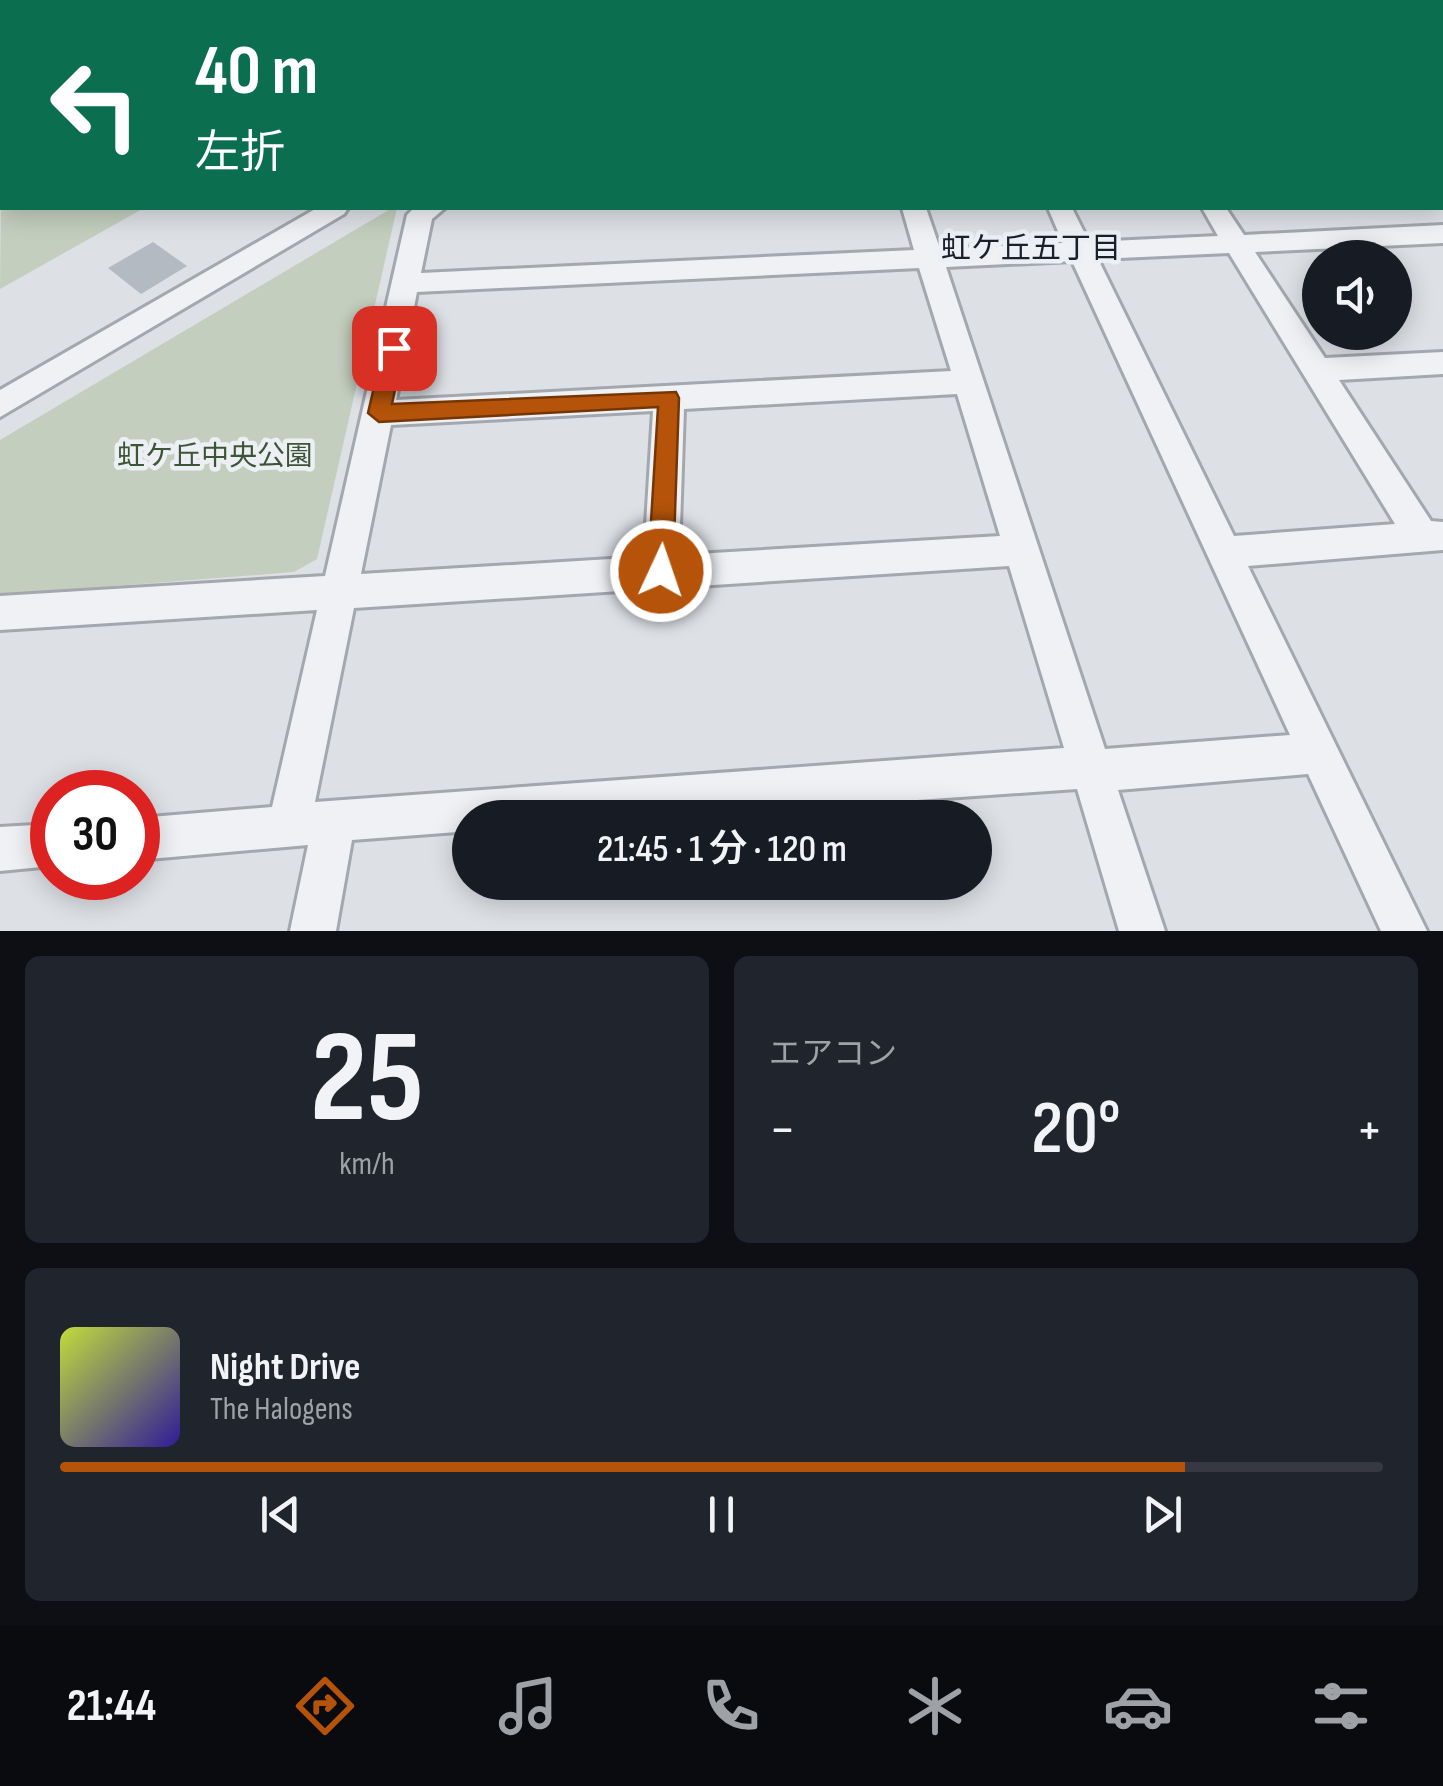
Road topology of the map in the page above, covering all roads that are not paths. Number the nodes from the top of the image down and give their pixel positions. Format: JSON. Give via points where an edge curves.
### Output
{"nodes":[{"id":1,"x":332,"y":210,"type":"edge"},
{"id":2,"x":429,"y":210,"type":"edge"},
{"id":3,"x":915,"y":210,"type":"edge"},
{"id":4,"x":1061,"y":210,"type":"edge"},
{"id":5,"x":1215,"y":210,"type":"edge"},
{"id":6,"x":1443,"y":234,"type":"edge"},
{"id":7,"x":1236,"y":243,"type":"junction"},
{"id":8,"x":1080,"y":250,"type":"junction"},
{"id":9,"x":929,"y":256,"type":"junction"},
{"id":10,"x":408,"y":283,"type":"junction"},
{"id":11,"x":1443,"y":363,"type":"edge"},
{"id":12,"x":1317,"y":370,"type":"junction"},
{"id":13,"x":970,"y":382,"type":"junction"},
{"id":14,"x":669,"y":398,"type":"junction"},
{"id":15,"x":0,"y":405,"type":"edge"},
{"id":16,"x":379,"y":413,"type":"junction"},
{"id":17,"x":1433,"y":536,"type":"edge"},
{"id":18,"x":1022,"y":550,"type":"junction"},
{"id":19,"x":1224,"y":552,"type":"junction"},
{"id":20,"x":661,"y":571,"type":"junction"},
{"id":21,"x":342,"y":589,"type":"junction"},
{"id":22,"x":0,"y":613,"type":"edge"},
{"id":23,"x":1319,"y":753,"type":"junction"},
{"id":24,"x":1092,"y":770,"type":"junction"},
{"id":25,"x":334,"y":820,"type":"junction"},
{"id":26,"x":289,"y":828,"type":"junction"},
{"id":27,"x":160,"y":837,"type":"edge"},
{"id":28,"x":30,"y":846,"type":"edge"},
{"id":29,"x":0,"y":848,"type":"edge"},
{"id":30,"x":313,"y":931,"type":"edge"},
{"id":31,"x":1142,"y":931,"type":"edge"},
{"id":32,"x":1404,"y":931,"type":"edge"}],
"edges":[{"from":1,"to":15,"type":"street"},
{"from":2,"to":10,"type":"street","via":[[420,215]]},
{"from":3,"to":9,"type":"street"},
{"from":4,"to":8,"type":"street"},
{"from":5,"to":7,"type":"street"},
{"from":6,"to":7,"type":"street"},
{"from":7,"to":8,"type":"street"},
{"from":7,"to":12,"type":"street"},
{"from":8,"to":9,"type":"street"},
{"from":8,"to":19,"type":"street"},
{"from":9,"to":10,"type":"street"},
{"from":9,"to":13,"type":"street"},
{"from":10,"to":16,"type":"street"},
{"from":11,"to":12,"type":"street"},
{"from":12,"to":17,"type":"street"},
{"from":13,"to":14,"type":"street"},
{"from":13,"to":18,"type":"street"},
{"from":14,"to":16,"type":"street"},
{"from":14,"to":20,"type":"street"},
{"from":16,"to":21,"type":"street"},
{"from":17,"to":19,"type":"street"},
{"from":18,"to":20,"type":"street"},
{"from":18,"to":24,"type":"street"},
{"from":19,"to":23,"type":"street"},
{"from":20,"to":21,"type":"street"},
{"from":21,"to":22,"type":"street"},
{"from":21,"to":26,"type":"street"},
{"from":23,"to":24,"type":"street"},
{"from":23,"to":32,"type":"street"},
{"from":24,"to":25,"type":"street"},
{"from":24,"to":31,"type":"street"},
{"from":25,"to":26,"type":"street"},
{"from":25,"to":30,"type":"street"},
{"from":26,"to":27,"type":"street"},
{"from":28,"to":29,"type":"street"}]}
